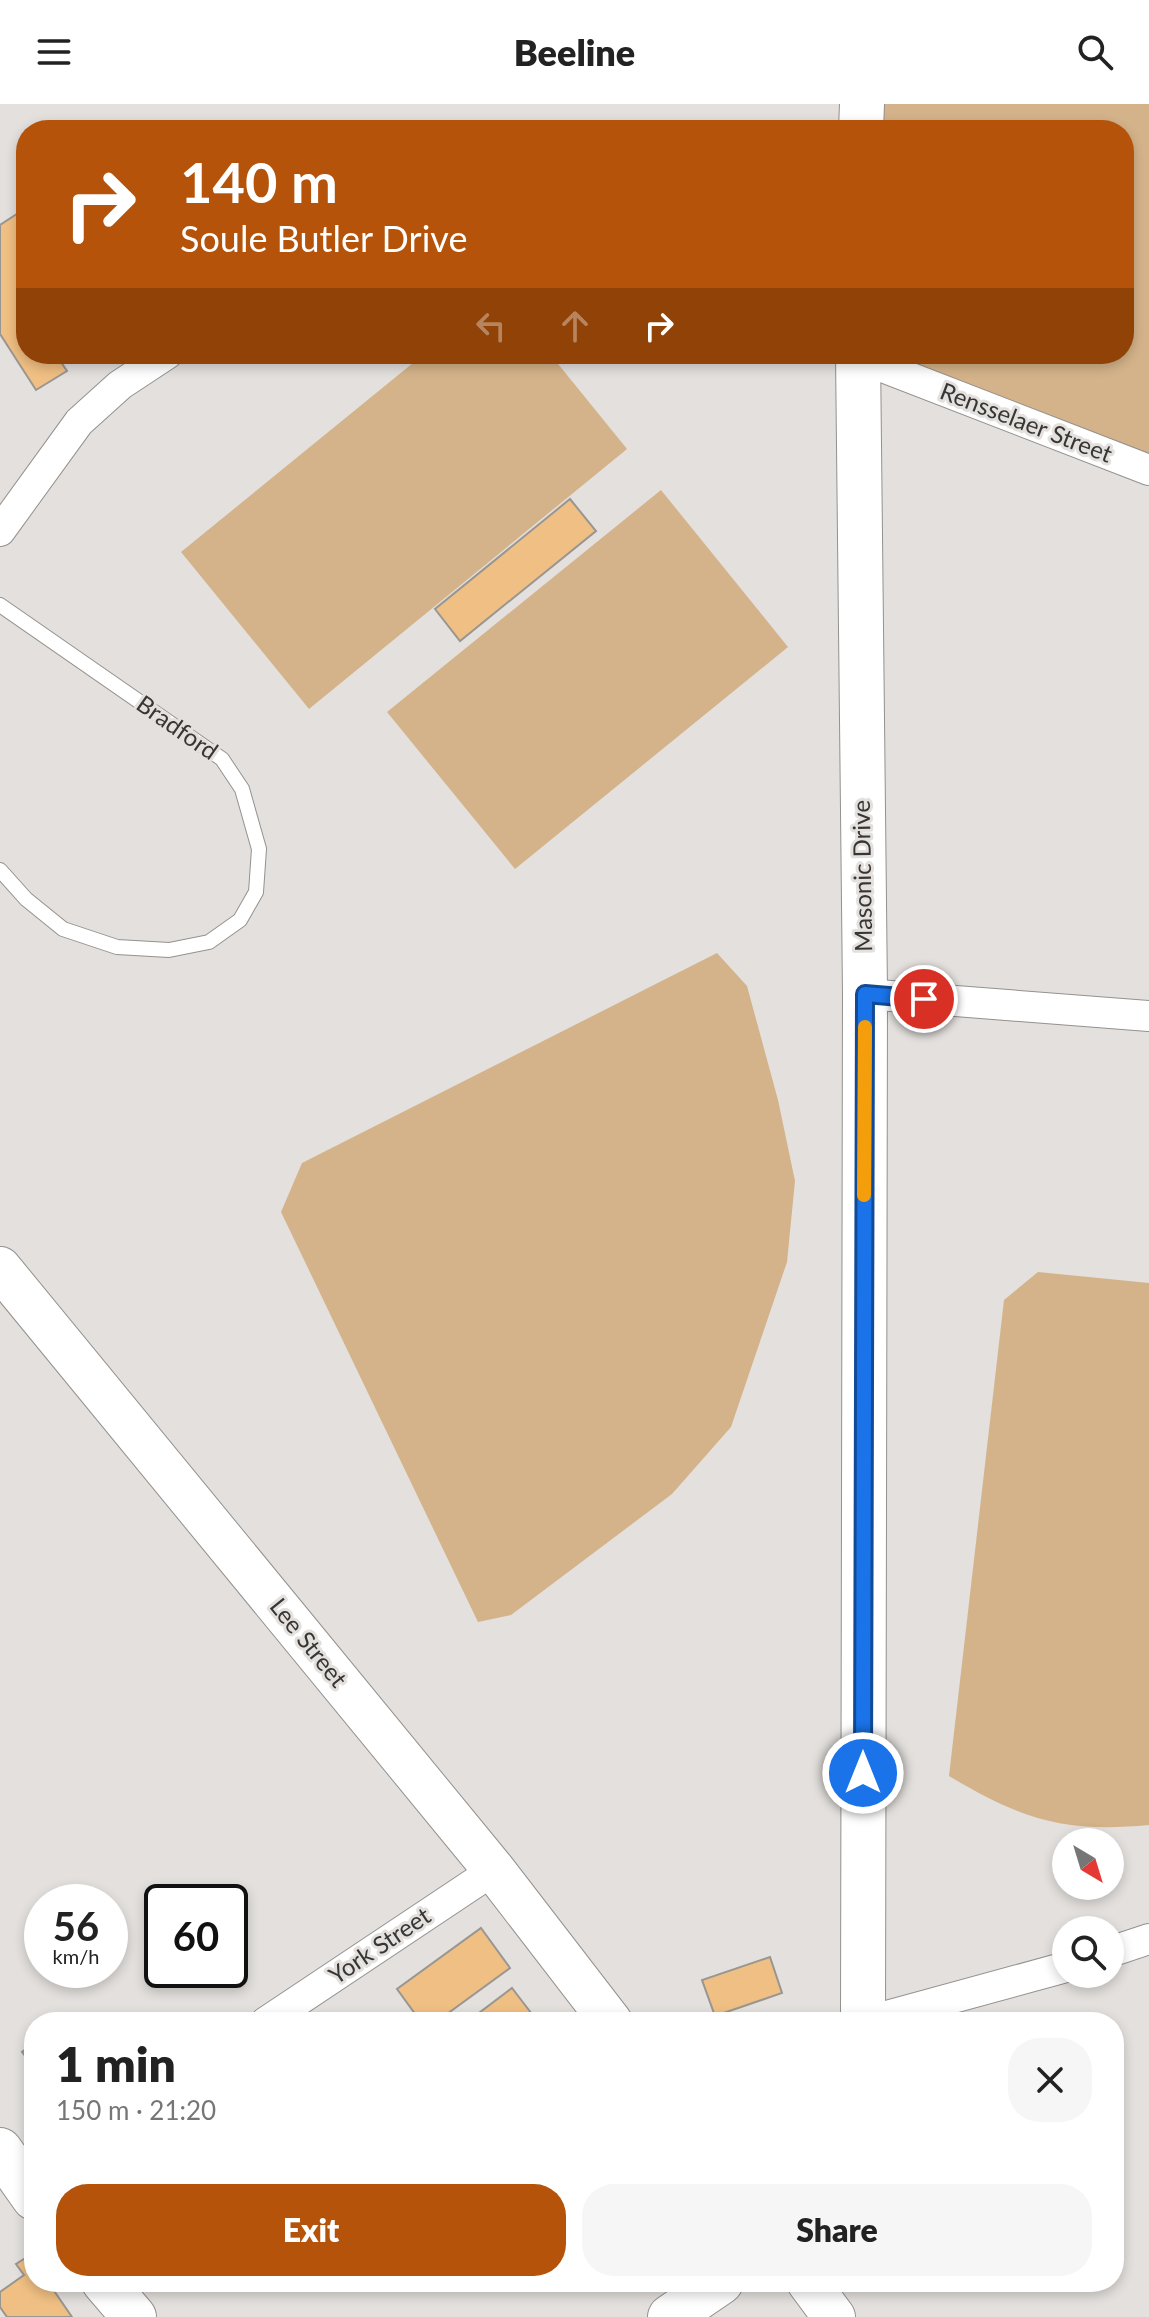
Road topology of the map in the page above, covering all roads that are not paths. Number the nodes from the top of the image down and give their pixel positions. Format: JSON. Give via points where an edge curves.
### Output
{"nodes":[{"id":1,"x":152,"y":364,"type":"edge"},
{"id":2,"x":855,"y":364,"type":"edge"},
{"id":3,"x":878,"y":364,"type":"edge"},
{"id":4,"x":1149,"y":470,"type":"edge"},
{"id":5,"x":0,"y":531,"type":"edge"},
{"id":6,"x":0,"y":605,"type":"edge"},
{"id":7,"x":0,"y":870,"type":"edge"},
{"id":8,"x":865,"y":994,"type":"junction"},
{"id":9,"x":1149,"y":1016,"type":"edge"},
{"id":10,"x":0,"y":1268,"type":"edge"},
{"id":11,"x":494,"y":1870,"type":"junction"},
{"id":12,"x":1149,"y":1939,"type":"edge"},
{"id":13,"x":1124,"y":1947,"type":"edge"},
{"id":14,"x":1052,"y":1971,"type":"edge"},
{"id":15,"x":281,"y":2012,"type":"edge"},
{"id":16,"x":603,"y":2012,"type":"edge"},
{"id":17,"x":864,"y":2012,"type":"edge"},
{"id":18,"x":901,"y":2012,"type":"edge"},
{"id":19,"x":113,"y":2292,"type":"edge"},
{"id":20,"x":706,"y":2292,"type":"edge"},
{"id":21,"x":815,"y":2292,"type":"edge"},
{"id":22,"x":134,"y":2317,"type":"edge"},
{"id":23,"x":670,"y":2317,"type":"edge"},
{"id":24,"x":834,"y":2317,"type":"edge"}],
"edges":[{"from":1,"to":5,"type":"street","via":[[79,422]]},
{"from":2,"to":8,"type":"main road","name":"Masonic Drive"},
{"from":3,"to":4,"type":"street","name":"Rensselaer Street"},
{"from":6,"to":7,"type":"lane","name":"Bradford","via":[[222,759],[242,789],[259,849],[256,892],[240,920],[209,942],[169,950],[117,947],[63,929]]},
{"from":8,"to":9,"type":"street"},
{"from":8,"to":17,"type":"main road","name":"Masonic Drive"},
{"from":10,"to":11,"type":"street","name":"Lee Street"},
{"from":11,"to":15,"type":"street","name":"York Street"},
{"from":11,"to":16,"type":"street","name":"Lee Street"},
{"from":12,"to":13,"type":"street"},
{"from":14,"to":18,"type":"street"},
{"from":19,"to":22,"type":"main road"},
{"from":20,"to":23,"type":"main road"},
{"from":21,"to":24,"type":"street"}]}
